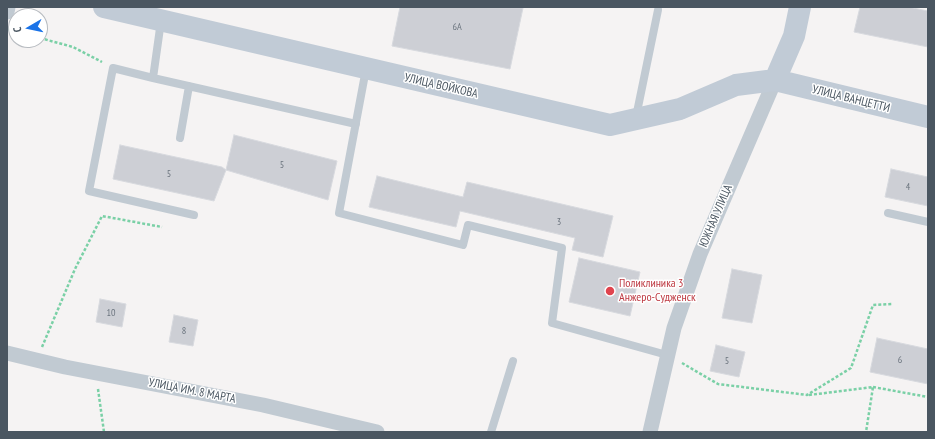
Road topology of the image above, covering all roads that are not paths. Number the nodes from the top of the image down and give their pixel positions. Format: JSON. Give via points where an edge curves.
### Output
{"nodes":[{"id":1,"x":8,"y":7,"type":"edge"},
{"id":2,"x":104,"y":7,"type":"edge"},
{"id":3,"x":800,"y":7,"type":"edge"},
{"id":4,"x":658,"y":10,"type":"dead end"},
{"id":5,"x":7,"y":12,"type":"edge"},
{"id":6,"x":161,"y":20,"type":"junction"},
{"id":7,"x":366,"y":68,"type":"junction"},
{"id":8,"x":153,"y":78,"type":"junction"},
{"id":9,"x":775,"y":80,"type":"junction"},
{"id":10,"x":189,"y":86,"type":"junction"},
{"id":11,"x":928,"y":117,"type":"edge"},
{"id":12,"x":635,"y":120,"type":"junction"},
{"id":13,"x":356,"y":124,"type":"junction"},
{"id":14,"x":180,"y":138,"type":"dead end"},
{"id":15,"x":888,"y":212,"type":"dead end"},
{"id":16,"x":194,"y":215,"type":"dead end"},
{"id":17,"x":928,"y":222,"type":"edge"},
{"id":18,"x":7,"y":354,"type":"edge"},
{"id":19,"x":667,"y":355,"type":"junction"},
{"id":20,"x":513,"y":361,"type":"dead end"},
{"id":21,"x":377,"y":432,"type":"edge"},
{"id":22,"x":491,"y":432,"type":"edge"},
{"id":23,"x":650,"y":432,"type":"edge"}],
"edges":[{"from":1,"to":5,"type":"street"},
{"from":2,"to":6,"type":"street","name":"УЛИЦА ВОЙКОВА"},
{"from":3,"to":9,"type":"street","name":"ЮЖНАЯ УЛИЦА","via":[[794,36]]},
{"from":4,"to":12,"type":"lane"},
{"from":6,"to":7,"type":"street","name":"УЛИЦА ВОЙКОВА"},
{"from":6,"to":8,"type":"lane"},
{"from":7,"to":12,"type":"street","name":"УЛИЦА ВОЙКОВА","via":[[610,126]]},
{"from":7,"to":13,"type":"lane"},
{"from":8,"to":10,"type":"lane"},
{"from":8,"to":16,"type":"lane","via":[[113,68],[89,191]]},
{"from":9,"to":11,"type":"street","name":"УЛИЦА ВАНЦЕТТИ"},
{"from":9,"to":12,"type":"street","name":"УЛИЦА ВОЙКОВА","via":[[736,85],[680,109]]},
{"from":9,"to":19,"type":"street","name":"ЮЖНАЯ УЛИЦА","via":[[700,254]]},
{"from":10,"to":13,"type":"lane"},
{"from":10,"to":14,"type":"lane"},
{"from":13,"to":19,"type":"lane","via":[[339,213],[463,245],[468,225],[562,248],[552,323]]},
{"from":15,"to":17,"type":"lane"},
{"from":18,"to":21,"type":"street","name":"УЛИЦА ИМ. 8 МАРТА","via":[[263,405]]},
{"from":19,"to":23,"type":"street","name":"ЮЖНАЯ УЛИЦА"},
{"from":20,"to":22,"type":"lane"}]}
